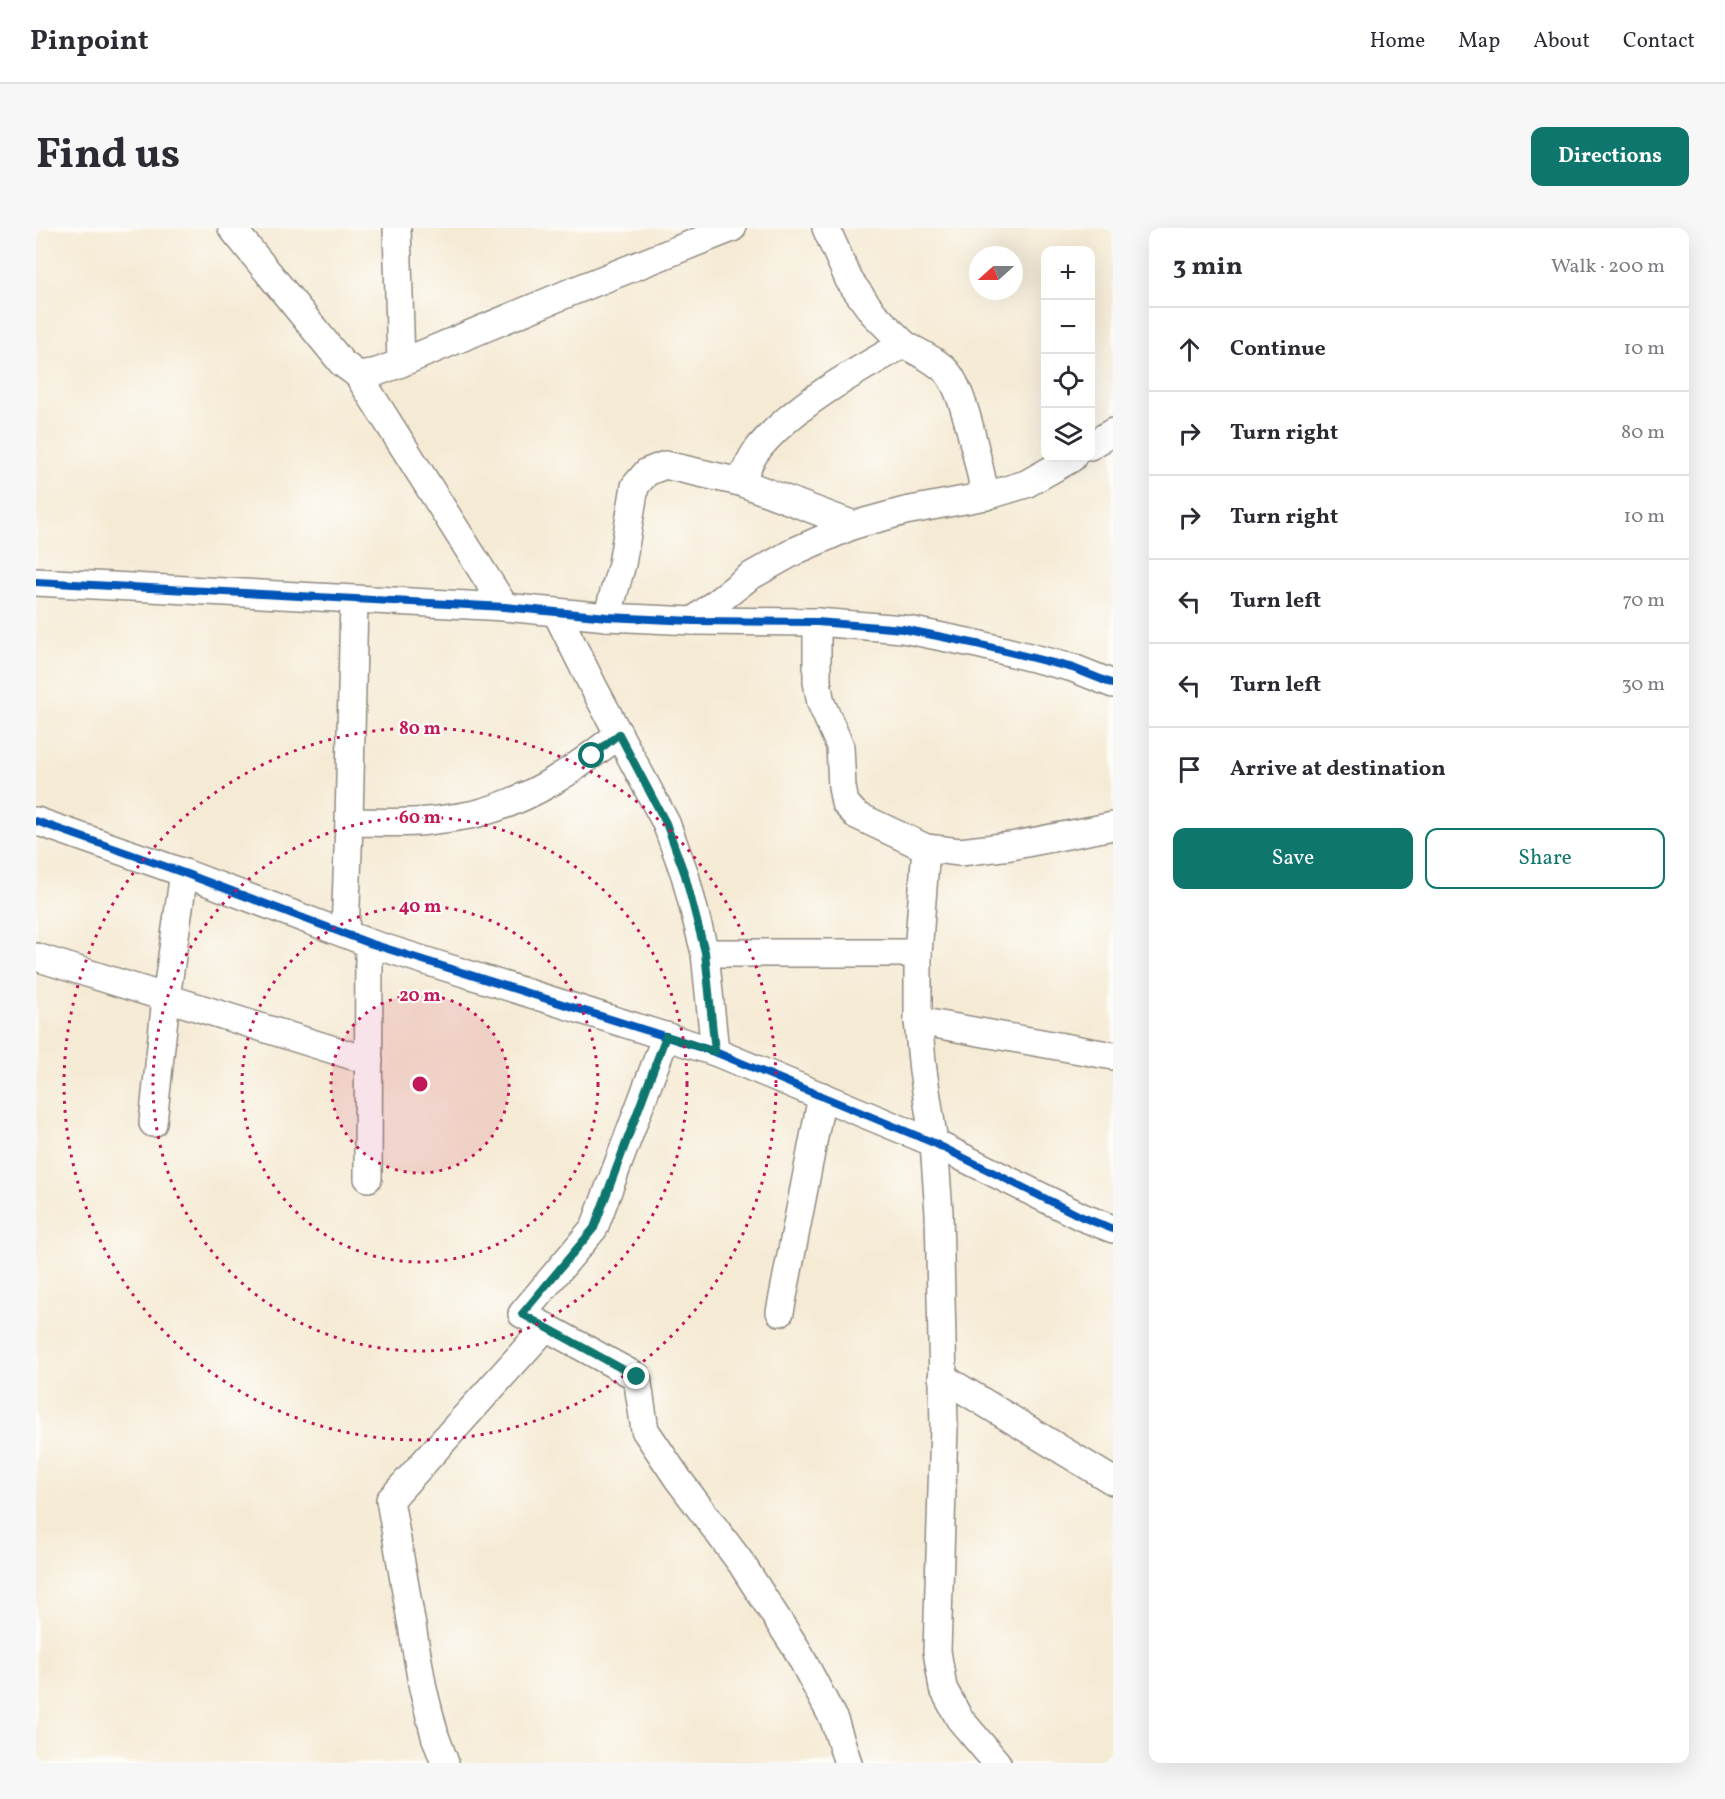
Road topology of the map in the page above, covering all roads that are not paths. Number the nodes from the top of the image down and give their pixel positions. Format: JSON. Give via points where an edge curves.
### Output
{"nodes":[{"id":1,"x":232,"y":228,"type":"edge"},
{"id":2,"x":397,"y":228,"type":"edge"},
{"id":3,"x":732,"y":228,"type":"edge"},
{"id":4,"x":826,"y":228,"type":"edge"},
{"id":5,"x":904,"y":344,"type":"junction"},
{"id":6,"x":401,"y":363,"type":"junction"},
{"id":7,"x":358,"y":375,"type":"junction"},
{"id":8,"x":1113,"y":432,"type":"edge"},
{"id":9,"x":1095,"y":443,"type":"edge"},
{"id":10,"x":1065,"y":462,"type":"edge"},
{"id":11,"x":740,"y":482,"type":"junction"},
{"id":12,"x":986,"y":496,"type":"junction"},
{"id":13,"x":854,"y":525,"type":"junction"},
{"id":14,"x":36,"y":582,"type":"edge"},
{"id":15,"x":354,"y":600,"type":"junction"},
{"id":16,"x":505,"y":607,"type":"junction"},
{"id":17,"x":556,"y":612,"type":"junction"},
{"id":18,"x":607,"y":617,"type":"junction"},
{"id":19,"x":693,"y":621,"type":"junction"},
{"id":20,"x":817,"y":622,"type":"junction"},
{"id":21,"x":1113,"y":684,"type":"edge"},
{"id":22,"x":619,"y":734,"type":"junction"},
{"id":23,"x":36,"y":821,"type":"edge"},
{"id":24,"x":350,"y":822,"type":"junction"},
{"id":25,"x":1113,"y":826,"type":"edge"},
{"id":26,"x":926,"y":848,"type":"junction"},
{"id":27,"x":184,"y":873,"type":"junction"},
{"id":28,"x":357,"y":938,"type":"junction"},
{"id":29,"x":705,"y":952,"type":"junction"},
{"id":30,"x":918,"y":953,"type":"junction"},
{"id":31,"x":36,"y":957,"type":"edge"},
{"id":32,"x":166,"y":998,"type":"junction"},
{"id":33,"x":918,"y":1021,"type":"junction"},
{"id":34,"x":666,"y":1036,"type":"junction"},
{"id":35,"x":715,"y":1052,"type":"junction"},
{"id":36,"x":1113,"y":1056,"type":"edge"},
{"id":37,"x":369,"y":1060,"type":"junction"},
{"id":38,"x":822,"y":1096,"type":"junction"},
{"id":39,"x":153,"y":1123,"type":"dead end"},
{"id":40,"x":934,"y":1143,"type":"junction"},
{"id":41,"x":368,"y":1178,"type":"dead end"},
{"id":42,"x":1113,"y":1229,"type":"edge"},
{"id":43,"x":780,"y":1312,"type":"dead end"},
{"id":44,"x":546,"y":1328,"type":"junction"},
{"id":45,"x":942,"y":1377,"type":"junction"},
{"id":46,"x":1113,"y":1481,"type":"edge"},
{"id":47,"x":445,"y":1763,"type":"edge"},
{"id":48,"x":848,"y":1763,"type":"edge"},
{"id":49,"x":997,"y":1763,"type":"edge"}],
"edges":[{"from":1,"to":7,"type":"street","via":[[342,363]]},
{"from":2,"to":6,"type":"street"},
{"from":3,"to":6,"type":"street"},
{"from":4,"to":5,"type":"street","via":[[849,280],[873,313]]},
{"from":5,"to":11,"type":"street","via":[[816,398],[775,431],[754,455]]},
{"from":5,"to":12,"type":"street","via":[[946,372],[958,392]]},
{"from":6,"to":7,"type":"street"},
{"from":7,"to":16,"type":"street"},
{"from":8,"to":9,"type":"street"},
{"from":10,"to":12,"type":"street","via":[[1026,484]]},
{"from":11,"to":13,"type":"street"},
{"from":11,"to":18,"type":"street","via":[[665,465],[647,472],[635,486],[622,564]]},
{"from":12,"to":13,"type":"street"},
{"from":13,"to":19,"type":"street","via":[[749,577]]},
{"from":14,"to":15,"type":"street"},
{"from":15,"to":16,"type":"street"},
{"from":15,"to":24,"type":"street"},
{"from":16,"to":17,"type":"street"},
{"from":17,"to":18,"type":"street"},
{"from":17,"to":22,"type":"street"},
{"from":18,"to":19,"type":"street"},
{"from":19,"to":20,"type":"street"},
{"from":20,"to":21,"type":"street","via":[[903,629],[977,644],[1073,668]]},
{"from":20,"to":26,"type":"street","via":[[817,682],[821,703],[840,746],[845,803],[856,815]]},
{"from":22,"to":24,"type":"street","via":[[562,776],[519,799],[478,813],[426,821]]},
{"from":22,"to":29,"type":"street","via":[[666,823],[685,875]]},
{"from":23,"to":27,"type":"street"},
{"from":24,"to":28,"type":"street"},
{"from":25,"to":26,"type":"street","via":[[960,852]]},
{"from":26,"to":30,"type":"street"},
{"from":27,"to":28,"type":"street"},
{"from":27,"to":32,"type":"street"},
{"from":28,"to":34,"type":"street"},
{"from":28,"to":37,"type":"street"},
{"from":29,"to":30,"type":"street"},
{"from":29,"to":35,"type":"street"},
{"from":30,"to":33,"type":"street"},
{"from":31,"to":32,"type":"street"},
{"from":32,"to":37,"type":"street"},
{"from":32,"to":39,"type":"street"},
{"from":33,"to":36,"type":"street"},
{"from":33,"to":40,"type":"street"},
{"from":34,"to":35,"type":"street"},
{"from":34,"to":44,"type":"street","via":[[594,1228],[522,1314]]},
{"from":35,"to":38,"type":"street"},
{"from":37,"to":41,"type":"street"},
{"from":38,"to":40,"type":"street"},
{"from":38,"to":43,"type":"street"},
{"from":40,"to":42,"type":"street"},
{"from":40,"to":45,"type":"street"},
{"from":44,"to":47,"type":"street","via":[[390,1500],[423,1689]]},
{"from":44,"to":48,"type":"street","via":[[637,1377],[645,1430],[741,1563],[796,1648],[834,1720]]},
{"from":45,"to":46,"type":"street"},
{"from":45,"to":49,"type":"street","via":[[943,1496],[937,1651],[943,1688],[959,1718]]}]}
